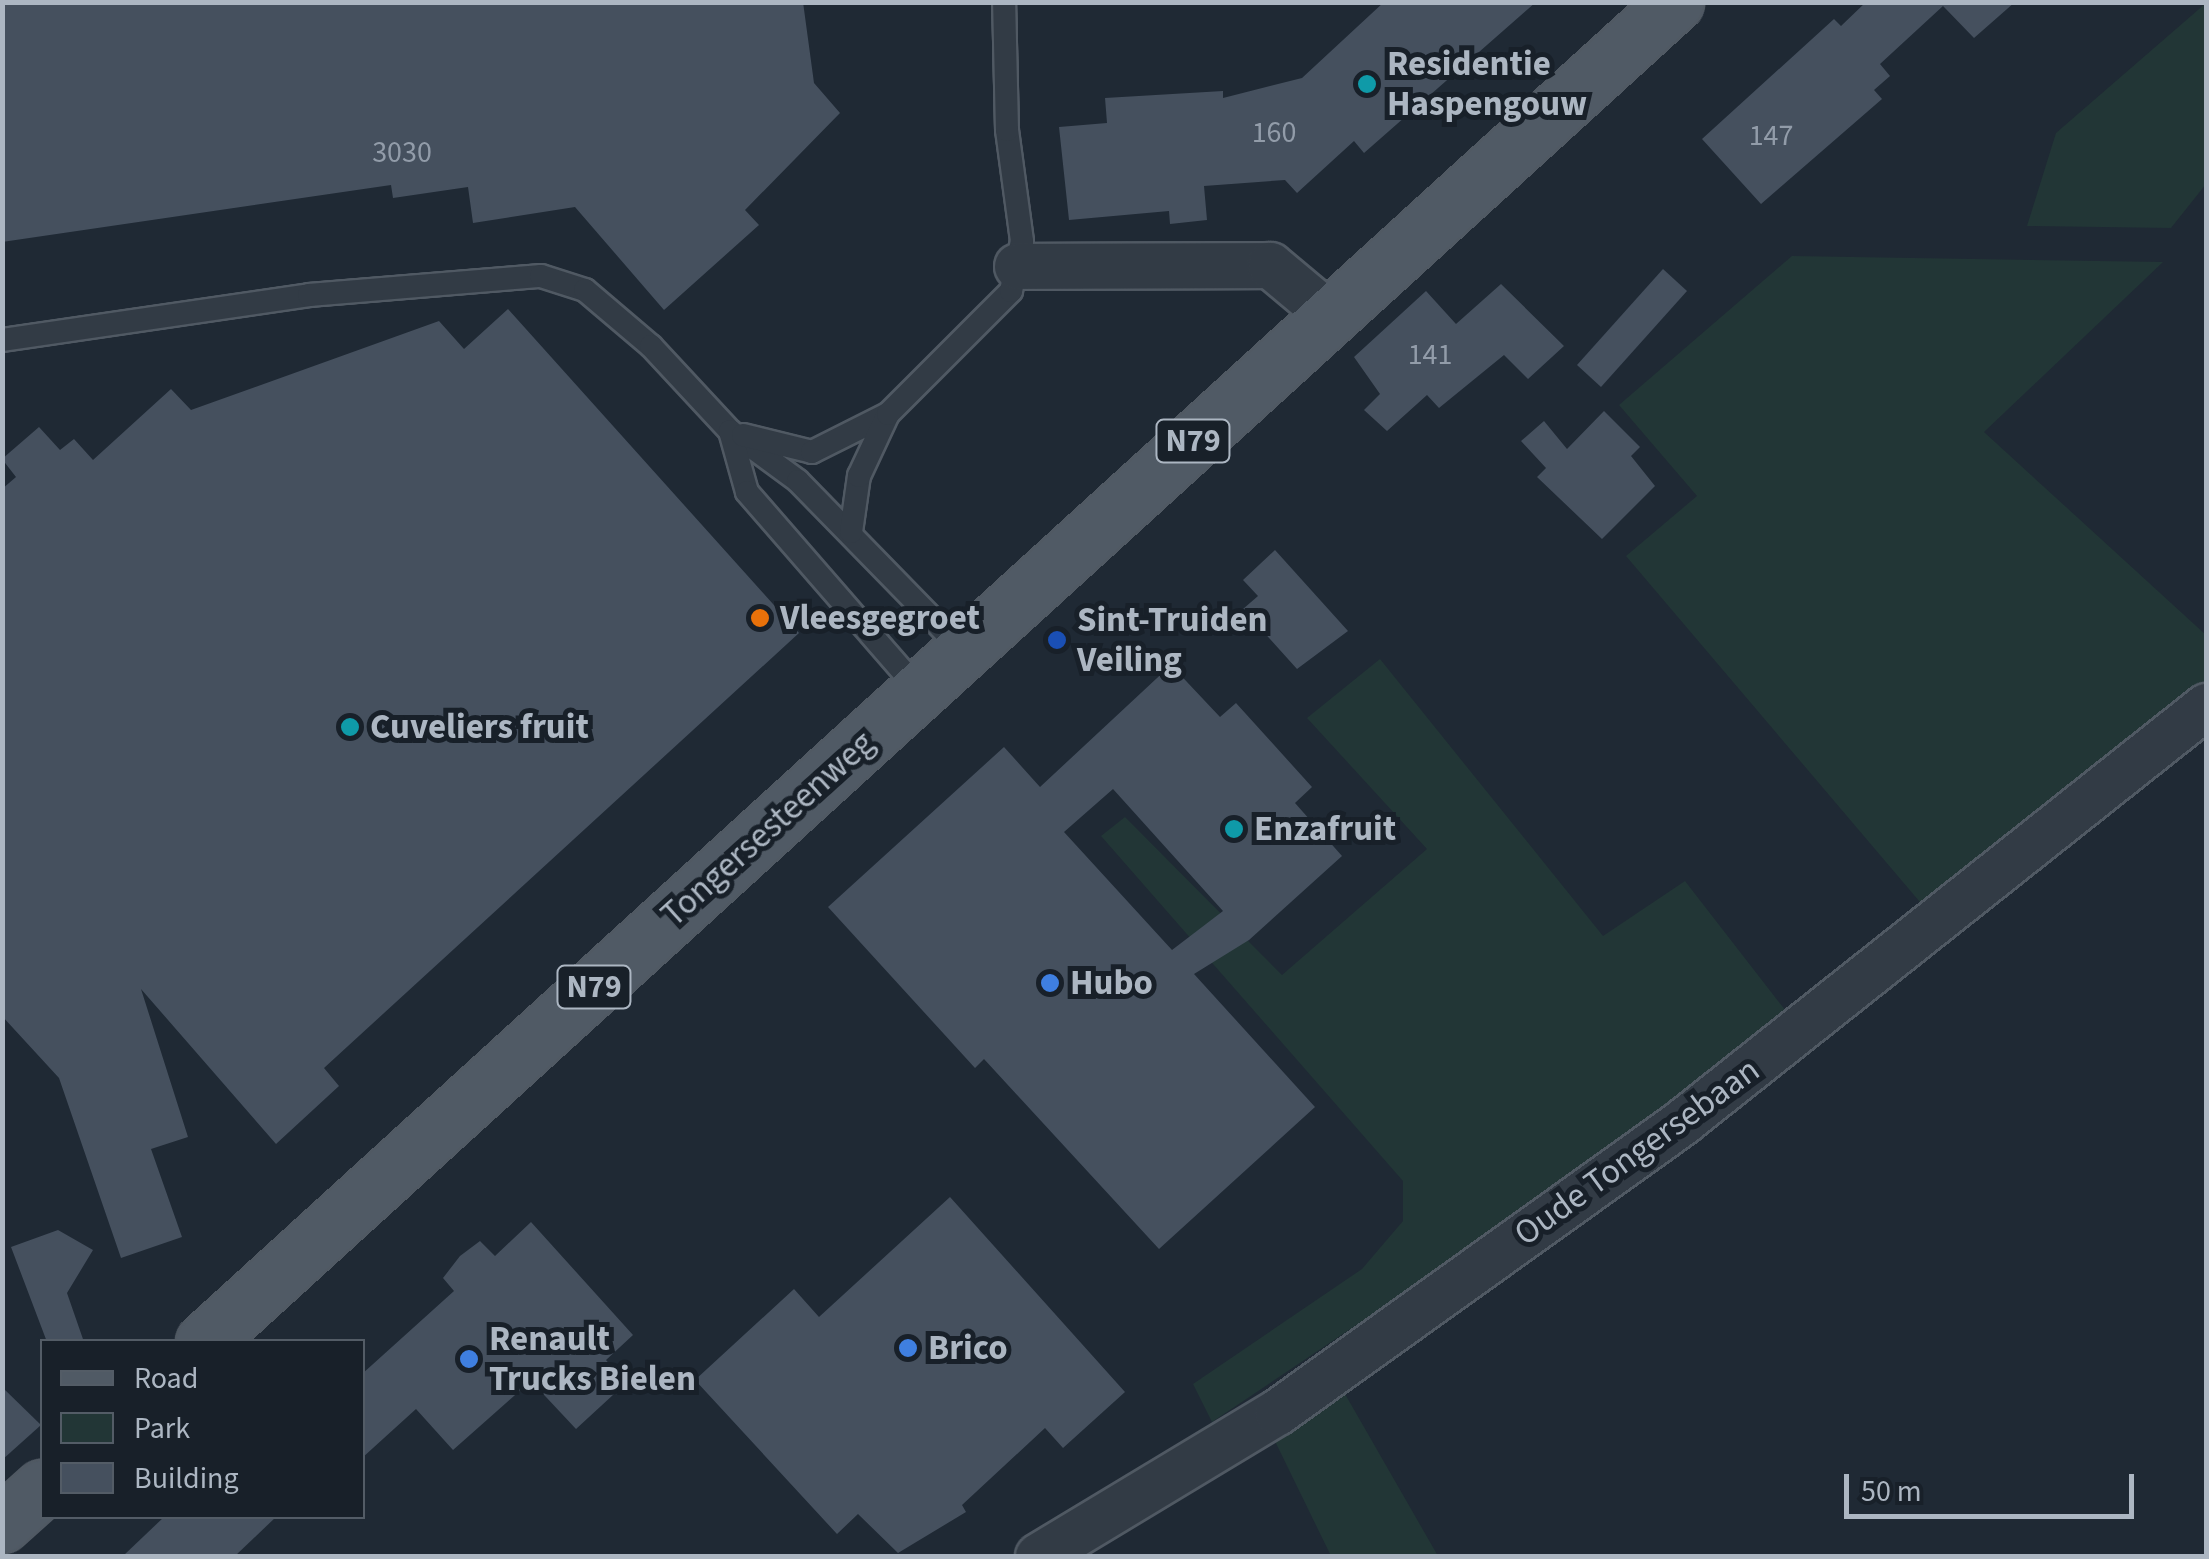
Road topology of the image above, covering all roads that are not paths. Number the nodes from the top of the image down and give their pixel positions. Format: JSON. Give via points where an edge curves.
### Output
{"nodes":[{"id":1,"x":1004,"y":2,"type":"edge"},
{"id":2,"x":1675,"y":2,"type":"edge"},
{"id":3,"x":1016,"y":266,"type":"junction"},
{"id":4,"x":1331,"y":316,"type":"junction"},
{"id":5,"x":2,"y":340,"type":"edge"},
{"id":6,"x":888,"y":414,"type":"junction"},
{"id":7,"x":730,"y":431,"type":"junction"},
{"id":8,"x":852,"y":532,"type":"junction"},
{"id":9,"x":963,"y":650,"type":"junction"},
{"id":10,"x":919,"y":690,"type":"junction"},
{"id":11,"x":2206,"y":706,"type":"edge"},
{"id":12,"x":207,"y":1339,"type":"edge"},
{"id":13,"x":40,"y":1490,"type":"edge"},
{"id":14,"x":2,"y":1524,"type":"edge"},
{"id":15,"x":1038,"y":1556,"type":"edge"}],
"edges":[{"from":1,"to":3,"type":"lane","via":[[1007,130],[1022,241]]},
{"from":2,"to":4,"type":"main road","name":"Tongersesteenweg","number":"N79"},
{"from":3,"to":4,"type":"street","via":[[1270,266]]},
{"from":3,"to":6,"type":"lane","via":[[1011,291],[984,324]]},
{"from":4,"to":9,"type":"main road","name":"Tongersesteenweg","number":"N79"},
{"from":5,"to":7,"type":"lane","via":[[309,295],[541,276],[584,290],[651,346]]},
{"from":6,"to":7,"type":"lane","via":[[812,452]]},
{"from":6,"to":8,"type":"lane","via":[[859,476]]},
{"from":7,"to":8,"type":"lane"},
{"from":7,"to":10,"type":"lane","via":[[747,492]]},
{"from":8,"to":9,"type":"lane"},
{"from":9,"to":10,"type":"main road","name":"Tongersesteenweg","number":"N79"},
{"from":10,"to":12,"type":"main road","name":"Tongersesteenweg","number":"N79"},
{"from":11,"to":15,"type":"street","name":"Oude Tongersebaan","via":[[1683,1121],[1277,1412]]},
{"from":13,"to":14,"type":"main road"}]}
